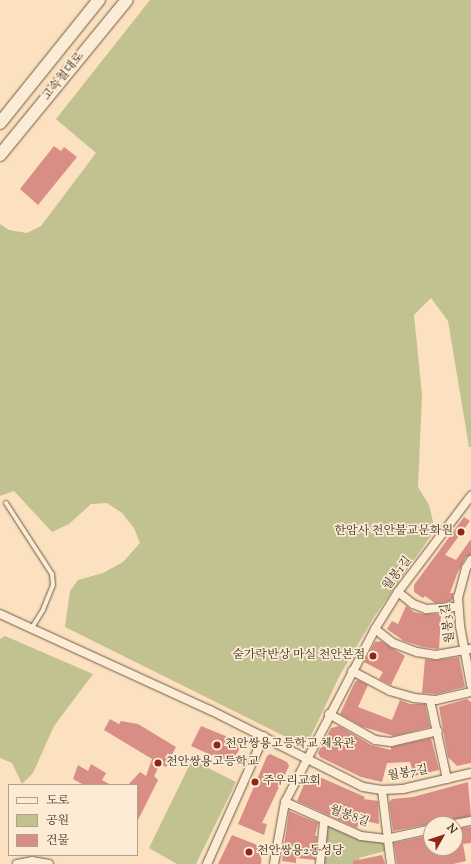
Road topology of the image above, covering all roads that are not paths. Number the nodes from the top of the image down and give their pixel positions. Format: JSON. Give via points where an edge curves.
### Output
{"nodes":[{"id":1,"x":99,"y":0,"type":"edge"},
{"id":2,"x":127,"y":0,"type":"edge"},
{"id":3,"x":0,"y":123,"type":"edge"},
{"id":4,"x":0,"y":155,"type":"edge"},
{"id":5,"x":471,"y":496,"type":"edge"},
{"id":6,"x":6,"y":504,"type":"dead end"},
{"id":7,"x":471,"y":560,"type":"edge"},
{"id":8,"x":398,"y":592,"type":"junction"},
{"id":9,"x":458,"y":607,"type":"junction"},
{"id":10,"x":0,"y":614,"type":"edge"},
{"id":11,"x":31,"y":629,"type":"junction"},
{"id":12,"x":375,"y":629,"type":"junction"},
{"id":13,"x":468,"y":649,"type":"edge"},
{"id":14,"x":352,"y":672,"type":"junction"},
{"id":15,"x":471,"y":685,"type":"edge"},
{"id":16,"x":471,"y":692,"type":"edge"},
{"id":17,"x":430,"y":700,"type":"junction"},
{"id":18,"x":329,"y":714,"type":"junction"},
{"id":19,"x":438,"y":731,"type":"junction"},
{"id":20,"x":264,"y":736,"type":"junction"},
{"id":21,"x":307,"y":757,"type":"junction"},
{"id":22,"x":471,"y":773,"type":"edge"},
{"id":23,"x":447,"y":779,"type":"junction"},
{"id":24,"x":382,"y":790,"type":"junction"},
{"id":25,"x":286,"y":802,"type":"junction"},
{"id":26,"x":324,"y":821,"type":"junction"},
{"id":27,"x":423,"y":831,"type":"edge"},
{"id":28,"x":386,"y":839,"type":"junction"},
{"id":29,"x":17,"y":864,"type":"edge"},
{"id":30,"x":48,"y":864,"type":"edge"},
{"id":31,"x":207,"y":864,"type":"edge"},
{"id":32,"x":274,"y":864,"type":"edge"},
{"id":33,"x":320,"y":864,"type":"edge"},
{"id":34,"x":391,"y":864,"type":"edge"}],
"edges":[{"from":1,"to":3,"type":"main road","name":"고속철대로"},
{"from":2,"to":4,"type":"main road","name":"고속철대로"},
{"from":5,"to":8,"type":"street","name":"월봉1길"},
{"from":6,"to":11,"type":"lane","via":[[52,574],[53,585],[43,610]]},
{"from":7,"to":9,"type":"street","name":"월봉3길","via":[[466,568],[458,597]]},
{"from":8,"to":9,"type":"street","via":[[413,604],[426,609]]},
{"from":8,"to":12,"type":"street","name":"월봉1길"},
{"from":9,"to":13,"type":"street","name":"월봉3길"},
{"from":10,"to":11,"type":"street","name":"월봉7길"},
{"from":11,"to":20,"type":"street","name":"월봉7길"},
{"from":12,"to":13,"type":"street","via":[[393,643],[417,652],[436,655]]},
{"from":12,"to":14,"type":"street","name":"월봉1길"},
{"from":13,"to":15,"type":"street","name":"월봉3길"},
{"from":14,"to":17,"type":"street","via":[[390,691]]},
{"from":14,"to":18,"type":"street","name":"월봉1길"},
{"from":16,"to":17,"type":"street"},
{"from":17,"to":19,"type":"street","name":"월봉7길"},
{"from":18,"to":19,"type":"street","via":[[375,740],[391,742]]},
{"from":18,"to":21,"type":"street","name":"월봉1길"},
{"from":19,"to":23,"type":"street","name":"월봉7길"},
{"from":20,"to":21,"type":"street","name":"월봉7길"},
{"from":20,"to":31,"type":"street"},
{"from":21,"to":24,"type":"street","name":"월봉7길","via":[[363,787]]},
{"from":21,"to":25,"type":"street","name":"월봉1길"},
{"from":22,"to":23,"type":"street","name":"월봉7길"},
{"from":23,"to":24,"type":"street","name":"월봉7길"},
{"from":24,"to":28,"type":"street"},
{"from":25,"to":26,"type":"street","name":"월봉8길"},
{"from":25,"to":32,"type":"street","name":"월봉1길"},
{"from":26,"to":28,"type":"street","name":"월봉8길","via":[[361,836]]},
{"from":26,"to":33,"type":"street"},
{"from":27,"to":28,"type":"street","name":"월봉8길"},
{"from":28,"to":34,"type":"street"},
{"from":29,"to":30,"type":"street","via":[[32,861]]}]}
